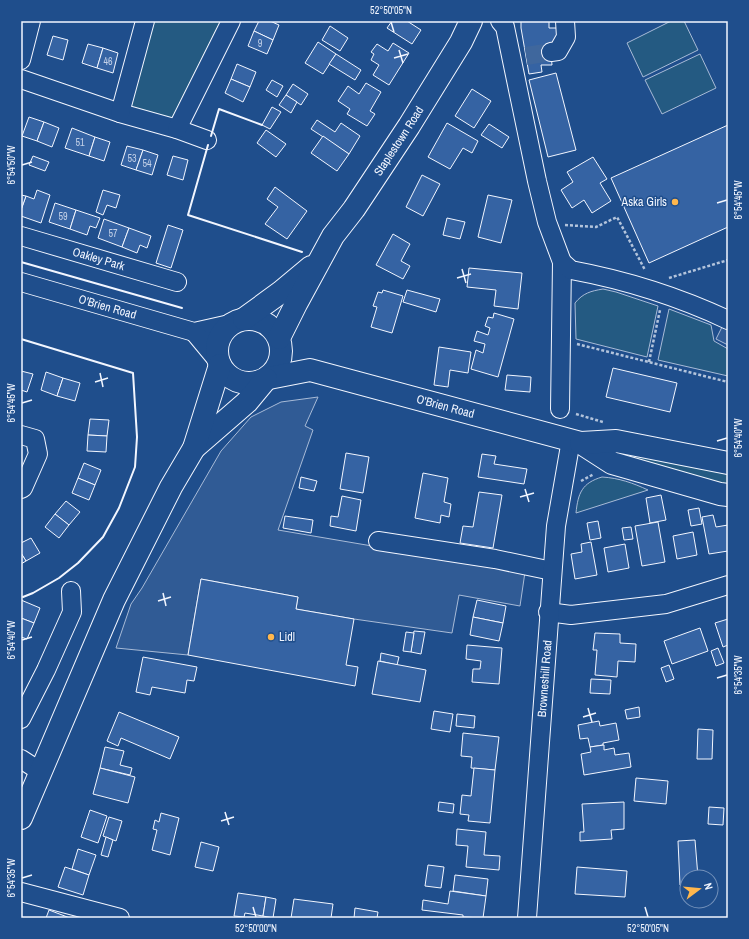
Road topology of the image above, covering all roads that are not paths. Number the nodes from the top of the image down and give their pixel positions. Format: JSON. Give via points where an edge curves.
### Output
{"nodes":[{"id":1,"x":31,"y":21,"type":"edge"},
{"id":2,"x":145,"y":21,"type":"edge"},
{"id":3,"x":231,"y":21,"type":"edge"},
{"id":4,"x":471,"y":21,"type":"edge"},
{"id":5,"x":500,"y":21,"type":"edge"},
{"id":6,"x":565,"y":21,"type":"edge"},
{"id":7,"x":551,"y":52,"type":"tunnel mouth"},
{"id":8,"x":21,"y":60,"type":"edge"},
{"id":9,"x":21,"y":78,"type":"edge"},
{"id":10,"x":120,"y":113,"type":"junction"},
{"id":11,"x":177,"y":129,"type":"junction"},
{"id":12,"x":206,"y":140,"type":"dead end"},
{"id":13,"x":21,"y":236,"type":"edge"},
{"id":14,"x":321,"y":258,"type":"junction"},
{"id":15,"x":562,"y":262,"type":"junction"},
{"id":16,"x":21,"y":282,"type":"edge"},
{"id":17,"x":177,"y":282,"type":"dead end"},
{"id":18,"x":728,"y":320,"type":"edge"},
{"id":19,"x":239,"y":321,"type":"junction"},
{"id":20,"x":194,"y":332,"type":"junction"},
{"id":21,"x":280,"y":340,"type":"junction"},
{"id":22,"x":219,"y":363,"type":"junction"},
{"id":23,"x":310,"y":370,"type":"junction"},
{"id":24,"x":268,"y":378,"type":"junction"},
{"id":25,"x":560,"y":409,"type":"dead end"},
{"id":26,"x":21,"y":435,"type":"edge"},
{"id":27,"x":576,"y":442,"type":"junction"},
{"id":28,"x":194,"y":448,"type":"junction"},
{"id":29,"x":728,"y":463,"type":"edge"},
{"id":30,"x":21,"y":489,"type":"edge"},
{"id":31,"x":728,"y":495,"type":"edge"},
{"id":32,"x":378,"y":541,"type":"dead end"},
{"id":33,"x":552,"y":571,"type":"junction"},
{"id":34,"x":728,"y":585,"type":"edge"},
{"id":35,"x":71,"y":591,"type":"dead end"},
{"id":36,"x":548,"y":612,"type":"junction"},
{"id":37,"x":21,"y":719,"type":"edge"},
{"id":38,"x":21,"y":759,"type":"edge"},
{"id":39,"x":41,"y":772,"type":"junction"},
{"id":40,"x":21,"y":818,"type":"edge"},
{"id":41,"x":21,"y":892,"type":"edge"},
{"id":42,"x":120,"y":918,"type":"edge"},
{"id":43,"x":527,"y":918,"type":"edge"}],
"edges":[{"from":1,"to":8,"type":"street"},
{"from":2,"to":10,"type":"street"},
{"from":3,"to":11,"type":"street"},
{"from":4,"to":14,"type":"main road","name":"Staplestown Road","via":[[461,42],[409,126],[333,236]]},
{"from":5,"to":15,"type":"street","via":[[519,57],[537,182],[547,222]]},
{"from":6,"to":7,"type":"street","via":[[566,38],[558,51]]},
{"from":9,"to":10,"type":"street"},
{"from":10,"to":11,"type":"street"},
{"from":11,"to":12,"type":"street"},
{"from":13,"to":17,"type":"street","name":"Oakley Park"},
{"from":14,"to":19,"type":"main road","name":"Staplestown Road","via":[[281,292]]},
{"from":14,"to":21,"type":"main road","name":"Staplestown Road"},
{"from":15,"to":18,"type":"street","via":[[571,270],[664,294]]},
{"from":15,"to":25,"type":"street"},
{"from":16,"to":20,"type":"street","name":"O'Brien Road"},
{"from":19,"to":20,"type":"street","name":"O'Brien Road"},
{"from":19,"to":21,"type":"main road","via":[[255,319],[266,323]]},
{"from":19,"to":22,"type":"main road","via":[[225,330],[219,340]]},
{"from":20,"to":22,"type":"street"},
{"from":21,"to":23,"type":"main road","name":"O'Brien Road"},
{"from":21,"to":24,"type":"main road","via":[[280,362]]},
{"from":22,"to":24,"type":"main road","via":[[223,371],[241,383],[251,384]]},
{"from":22,"to":28,"type":"main road"},
{"from":23,"to":24,"type":"main road","name":"O'Brien Road"},
{"from":23,"to":27,"type":"main road","name":"O'Brien Road"},
{"from":24,"to":28,"type":"main road","via":[[247,402]]},
{"from":26,"to":30,"type":"street","via":[[35,439],[38,454]]},
{"from":27,"to":29,"type":"main road","name":"O'Brien Road","via":[[616,441]]},
{"from":27,"to":31,"type":"main road","name":"O'Brien Road","via":[[612,463]]},
{"from":27,"to":33,"type":"street","name":"Browneshill Road","via":[[556,526]]},
{"from":28,"to":39,"type":"main road","via":[[171,487],[114,600]]},
{"from":32,"to":33,"type":"street","via":[[495,559]]},
{"from":33,"to":36,"type":"street","name":"Browneshill Road"},
{"from":34,"to":36,"type":"street","via":[[666,604],[571,615]]},
{"from":35,"to":37,"type":"street","via":[[72,612]]},
{"from":36,"to":43,"type":"street","name":"Browneshill Road"},
{"from":38,"to":39,"type":"street"},
{"from":39,"to":40,"type":"main road"},
{"from":41,"to":42,"type":"street"}]}
